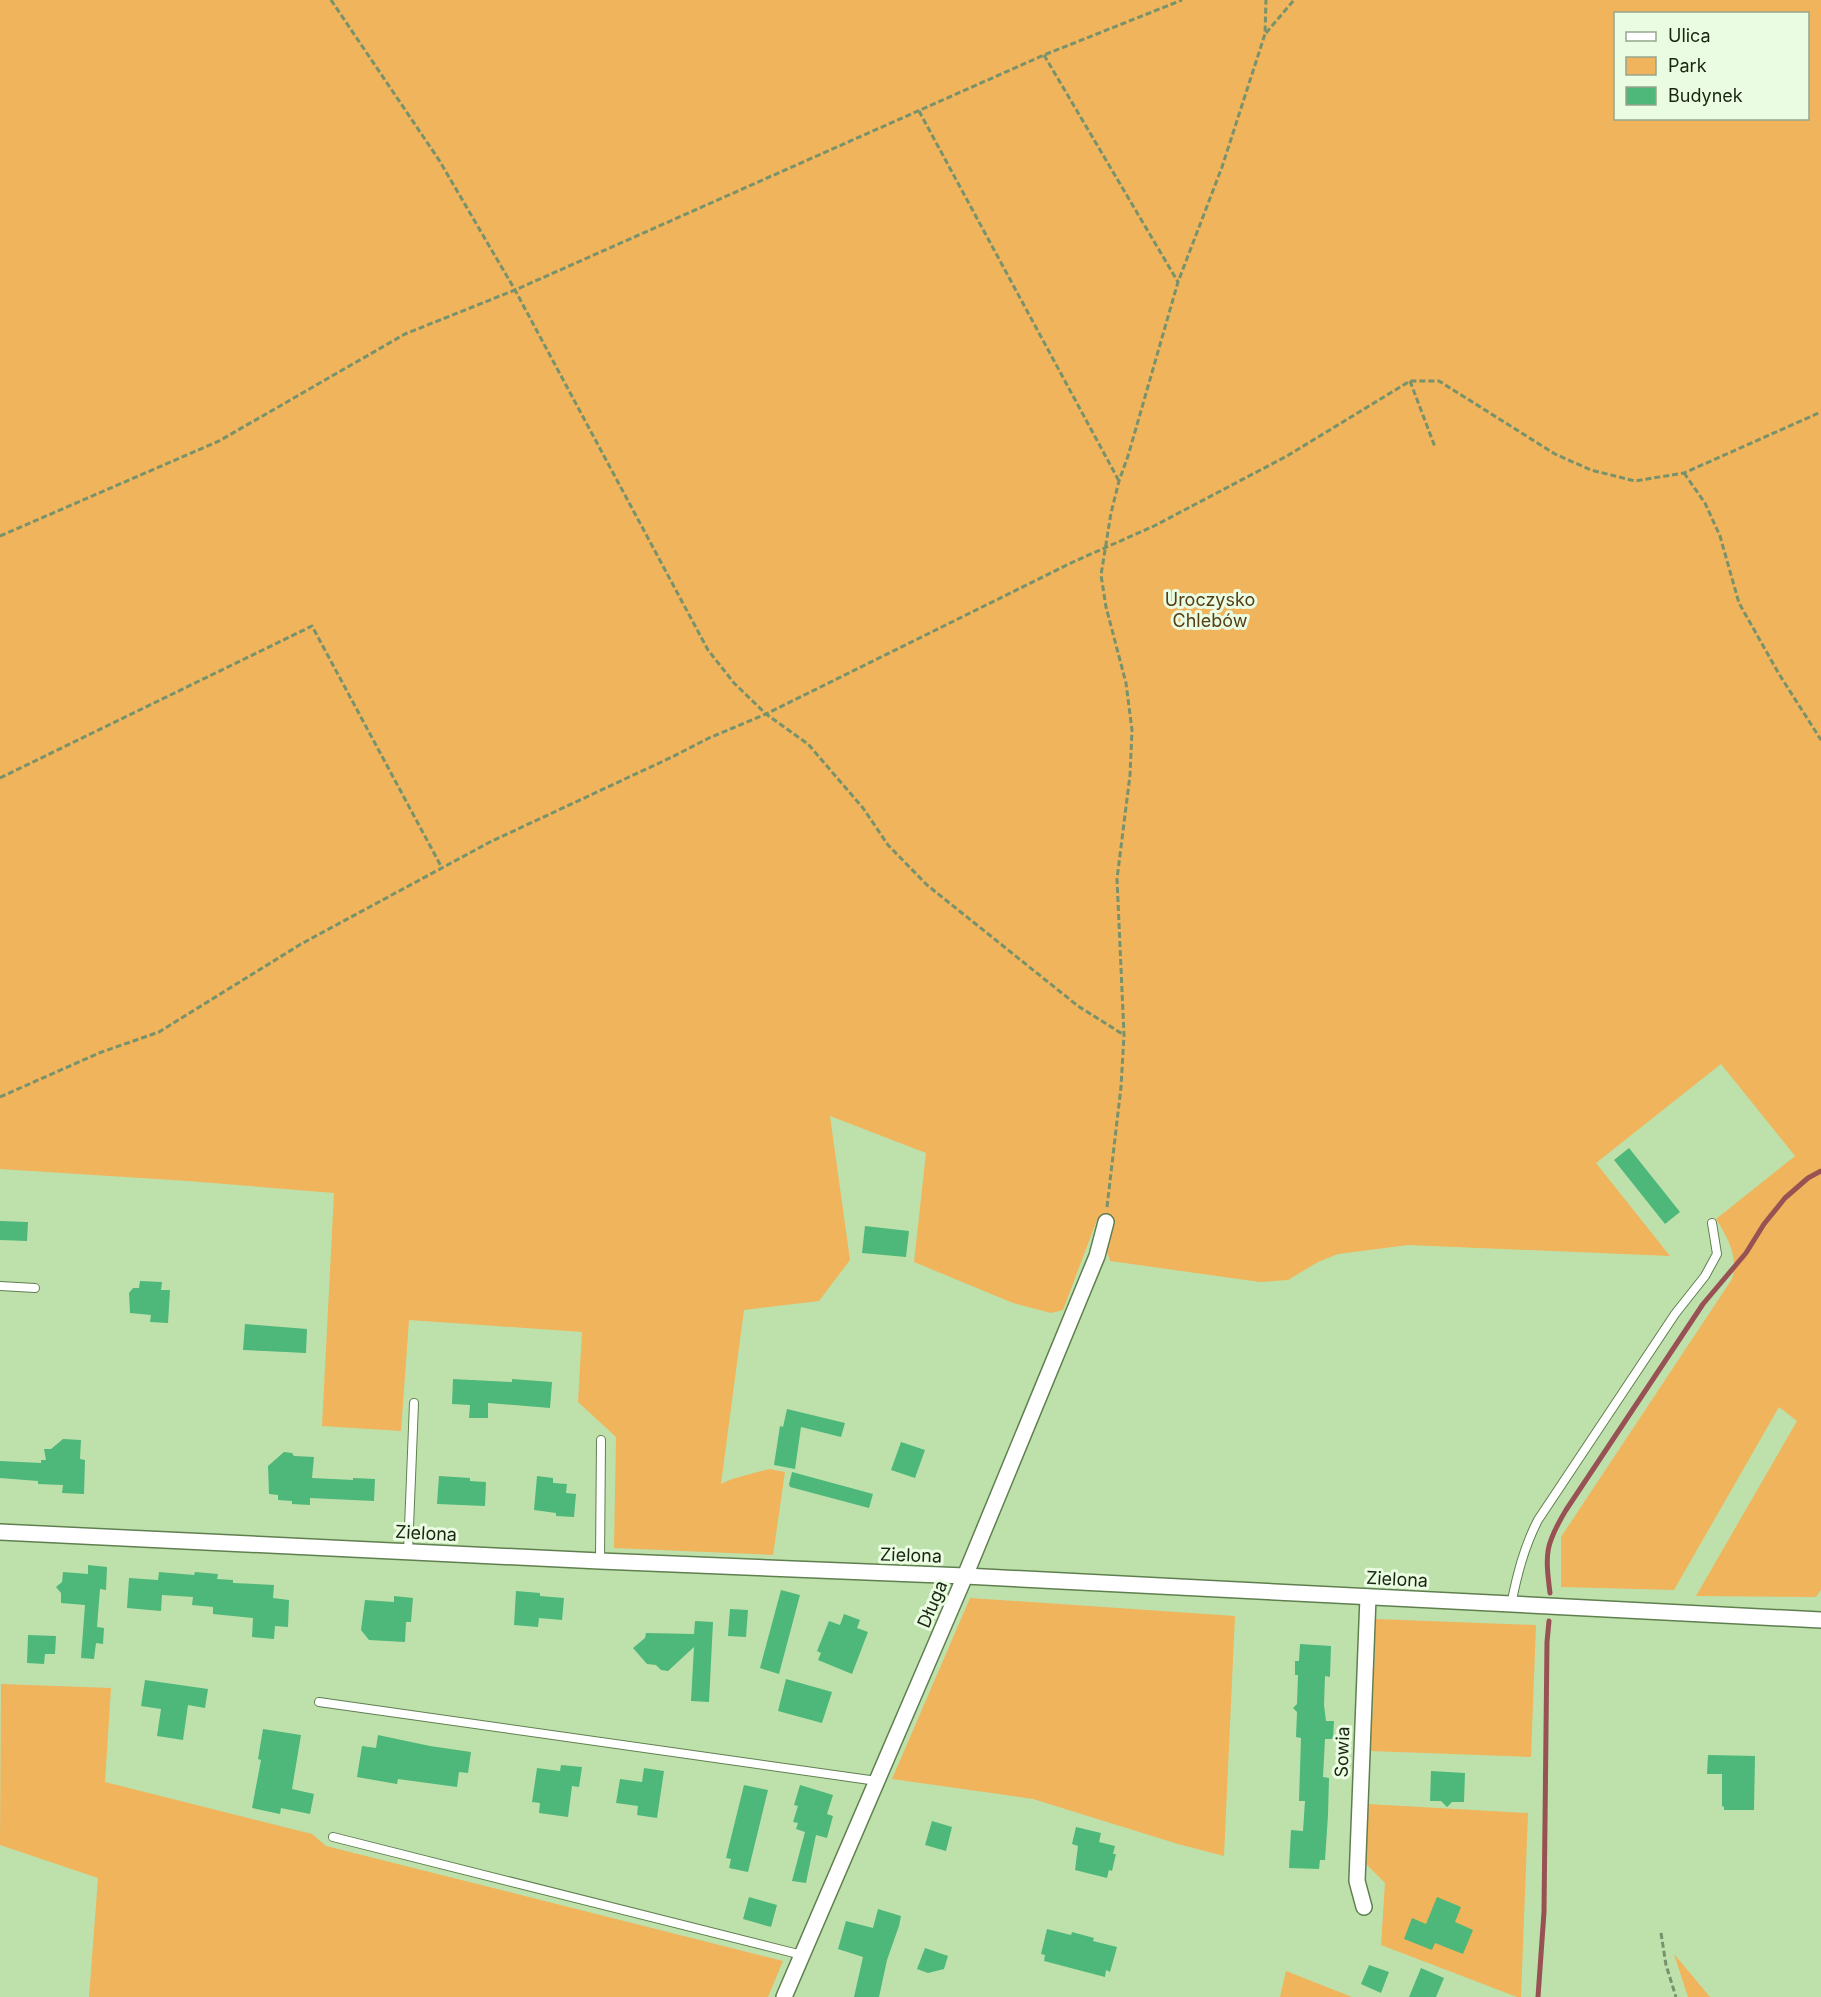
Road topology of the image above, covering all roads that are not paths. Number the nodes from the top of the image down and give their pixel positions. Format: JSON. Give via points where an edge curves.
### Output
{"nodes":[{"id":1,"x":1107,"y":1222,"type":"road end"},
{"id":2,"x":1712,"y":1223,"type":"dead end"},
{"id":3,"x":0,"y":1286,"type":"edge"},
{"id":4,"x":35,"y":1288,"type":"dead end"},
{"id":5,"x":414,"y":1403,"type":"dead end"},
{"id":6,"x":601,"y":1440,"type":"dead end"},
{"id":7,"x":0,"y":1532,"type":"edge"},
{"id":8,"x":408,"y":1552,"type":"junction"},
{"id":9,"x":600,"y":1562,"type":"junction"},
{"id":10,"x":965,"y":1576,"type":"junction"},
{"id":11,"x":1368,"y":1598,"type":"junction"},
{"id":12,"x":1511,"y":1605,"type":"junction"},
{"id":13,"x":1821,"y":1620,"type":"edge"},
{"id":14,"x":319,"y":1702,"type":"dead end"},
{"id":15,"x":877,"y":1781,"type":"junction"},
{"id":16,"x":333,"y":1837,"type":"dead end"},
{"id":17,"x":1364,"y":1907,"type":"dead end"},
{"id":18,"x":802,"y":1955,"type":"junction"},
{"id":19,"x":784,"y":1997,"type":"edge"}],
"edges":[{"from":1,"to":10,"type":"street","name":"Długa","via":[[1097,1256]]},
{"from":2,"to":12,"type":"lane","via":[[1718,1254],[1538,1520],[1519,1566]]},
{"from":3,"to":4,"type":"lane"},
{"from":5,"to":8,"type":"lane"},
{"from":6,"to":9,"type":"lane"},
{"from":7,"to":8,"type":"street","name":"Zielona"},
{"from":8,"to":9,"type":"street","name":"Zielona"},
{"from":9,"to":10,"type":"street","name":"Zielona"},
{"from":10,"to":11,"type":"street","name":"Zielona"},
{"from":10,"to":15,"type":"street","name":"Długa"},
{"from":11,"to":12,"type":"street","name":"Zielona"},
{"from":11,"to":17,"type":"street","name":"Sowia","via":[[1357,1881]]},
{"from":12,"to":13,"type":"street","name":"Zielona"},
{"from":14,"to":15,"type":"lane"},
{"from":15,"to":18,"type":"street","name":"Długa"},
{"from":16,"to":18,"type":"lane"},
{"from":18,"to":19,"type":"street","name":"Długa"}]}
